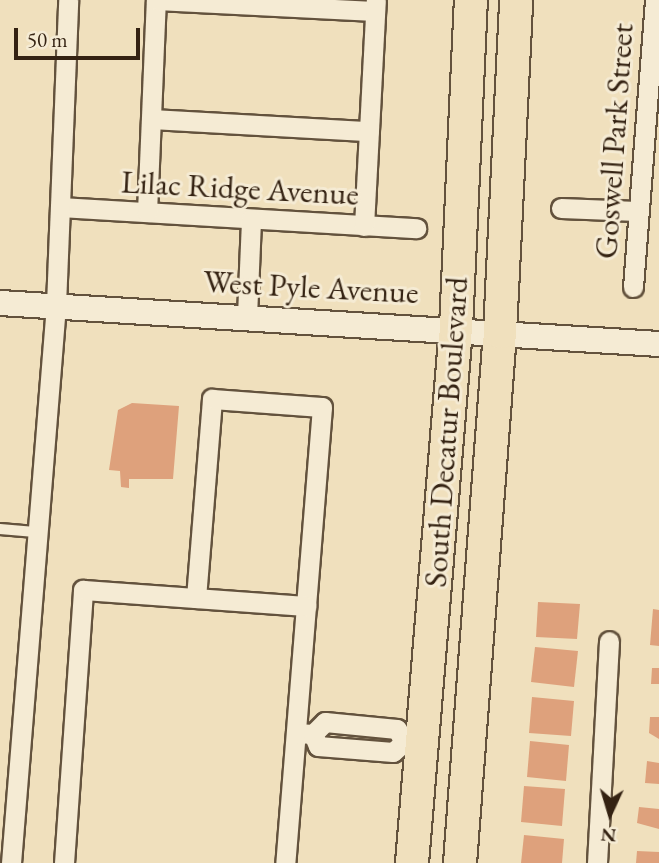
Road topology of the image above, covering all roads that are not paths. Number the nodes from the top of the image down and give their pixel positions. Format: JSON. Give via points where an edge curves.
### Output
{"nodes":[{"id":1,"x":68,"y":0,"type":"edge"},
{"id":2,"x":156,"y":0,"type":"edge"},
{"id":3,"x":471,"y":0,"type":"edge"},
{"id":4,"x":516,"y":0,"type":"edge"},
{"id":5,"x":655,"y":0,"type":"edge"},
{"id":6,"x":376,"y":6,"type":"edge"},
{"id":7,"x":152,"y":119,"type":"junction"},
{"id":8,"x":369,"y":131,"type":"junction"},
{"id":9,"x":60,"y":207,"type":"junction"},
{"id":10,"x":561,"y":208,"type":"dead end"},
{"id":11,"x":637,"y":211,"type":"junction"},
{"id":12,"x":147,"y":212,"type":"junction"},
{"id":13,"x":251,"y":219,"type":"junction"},
{"id":14,"x":364,"y":226,"type":"junction"},
{"id":15,"x":415,"y":228,"type":"dead end"},
{"id":16,"x":633,"y":286,"type":"dead end"},
{"id":17,"x":0,"y":303,"type":"edge"},
{"id":18,"x":56,"y":305,"type":"junction"},
{"id":19,"x":247,"y":316,"type":"junction"},
{"id":20,"x":456,"y":328,"type":"junction"},
{"id":21,"x":500,"y":332,"type":"junction"},
{"id":22,"x":659,"y":344,"type":"edge"},
{"id":23,"x":0,"y":529,"type":"edge"},
{"id":24,"x":38,"y":532,"type":"junction"},
{"id":25,"x":196,"y":598,"type":"junction"},
{"id":26,"x":306,"y":606,"type":"junction"},
{"id":27,"x":609,"y":641,"type":"dead end"},
{"id":28,"x":304,"y":734,"type":"junction"},
{"id":29,"x":413,"y":742,"type":"junction"},
{"id":30,"x":469,"y":746,"type":"junction"},
{"id":31,"x":11,"y":863,"type":"edge"},
{"id":32,"x":64,"y":863,"type":"edge"},
{"id":33,"x":285,"y":863,"type":"edge"},
{"id":34,"x":412,"y":863,"type":"edge"},
{"id":35,"x":460,"y":863,"type":"edge"},
{"id":36,"x":597,"y":863,"type":"edge"}],
"edges":[{"from":1,"to":9,"type":"street"},
{"from":2,"to":6,"type":"street"},
{"from":2,"to":7,"type":"street"},
{"from":3,"to":20,"type":"main road","name":"South Decatur Boulevard"},
{"from":4,"to":21,"type":"main road","name":"South Decatur Boulevard"},
{"from":5,"to":11,"type":"street","name":"Goswell Park Street"},
{"from":6,"to":8,"type":"street"},
{"from":7,"to":8,"type":"street"},
{"from":7,"to":12,"type":"street"},
{"from":8,"to":14,"type":"street"},
{"from":9,"to":12,"type":"street","name":"Lilac Ridge Avenue"},
{"from":9,"to":18,"type":"street"},
{"from":10,"to":11,"type":"street"},
{"from":11,"to":16,"type":"street","name":"Goswell Park Street"},
{"from":12,"to":13,"type":"street","name":"Lilac Ridge Avenue"},
{"from":13,"to":14,"type":"street","name":"Lilac Ridge Avenue"},
{"from":13,"to":19,"type":"street"},
{"from":14,"to":15,"type":"street","name":"Lilac Ridge Avenue"},
{"from":17,"to":18,"type":"street","name":"West Pyle Avenue"},
{"from":18,"to":19,"type":"street","name":"West Pyle Avenue"},
{"from":18,"to":24,"type":"street"},
{"from":19,"to":20,"type":"street","name":"West Pyle Avenue"},
{"from":20,"to":21,"type":"street","name":"West Pyle Avenue"},
{"from":20,"to":29,"type":"main road","name":"South Decatur Boulevard"},
{"from":21,"to":22,"type":"street","name":"West Pyle Avenue"},
{"from":21,"to":30,"type":"main road","name":"South Decatur Boulevard"},
{"from":23,"to":24,"type":"lane"},
{"from":24,"to":31,"type":"street"},
{"from":25,"to":26,"type":"street"},
{"from":25,"to":26,"type":"street","via":[[212,399],[321,407]]},
{"from":25,"to":32,"type":"street","via":[[83,590]]},
{"from":26,"to":28,"type":"street"},
{"from":27,"to":36,"type":"street"},
{"from":28,"to":29,"type":"street","via":[[325,722],[397,729]]},
{"from":28,"to":33,"type":"street"},
{"from":29,"to":30,"type":"main road"},
{"from":29,"to":34,"type":"main road","name":"South Decatur Boulevard"},
{"from":30,"to":35,"type":"main road","name":"South Decatur Boulevard"}]}
